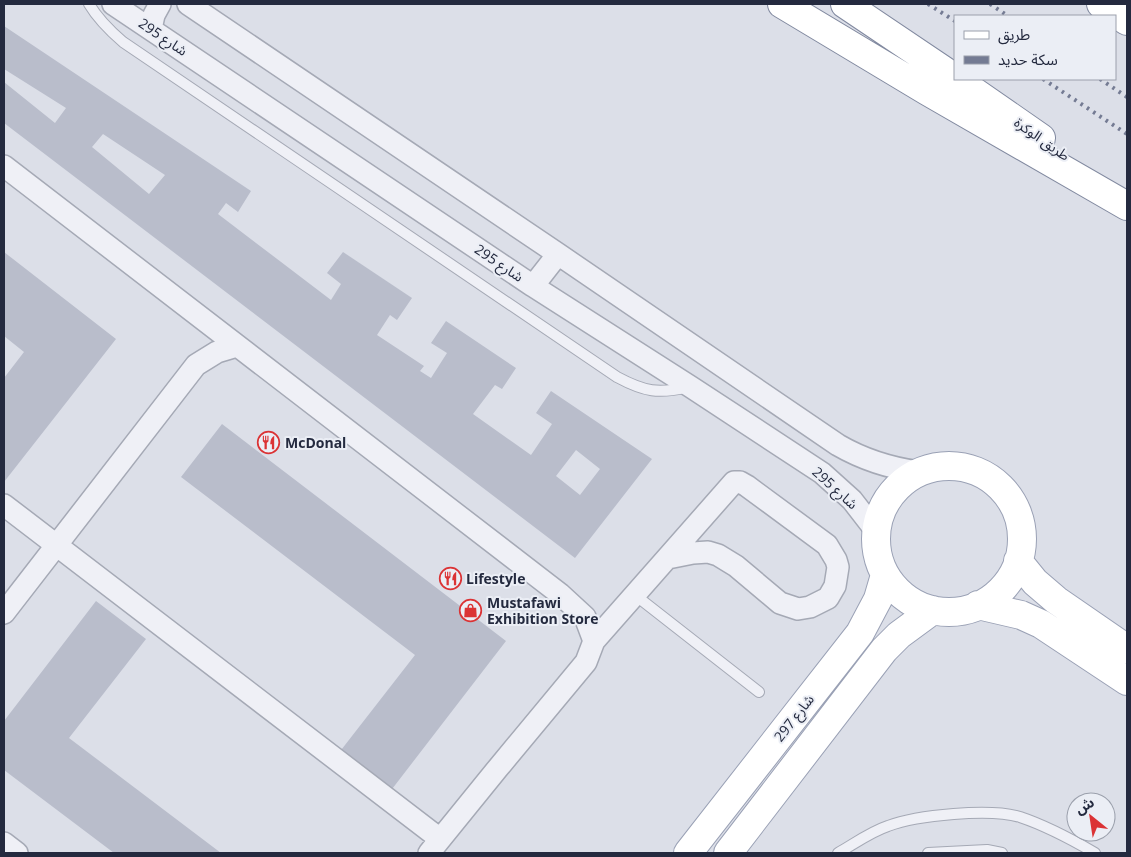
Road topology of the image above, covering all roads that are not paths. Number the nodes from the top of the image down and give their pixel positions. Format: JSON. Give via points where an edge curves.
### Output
{"nodes":[{"id":1,"x":88,"y":4,"type":"edge"},
{"id":2,"x":113,"y":4,"type":"edge"},
{"id":3,"x":160,"y":4,"type":"edge"},
{"id":4,"x":188,"y":4,"type":"edge"},
{"id":5,"x":782,"y":4,"type":"edge"},
{"id":6,"x":845,"y":4,"type":"edge"},
{"id":7,"x":1101,"y":4,"type":"edge"},
{"id":8,"x":1127,"y":21,"type":"edge"},
{"id":9,"x":151,"y":29,"type":"junction"},
{"id":10,"x":954,"y":77,"type":"edge"},
{"id":11,"x":958,"y":80,"type":"edge"},
{"id":12,"x":4,"y":166,"type":"edge"},
{"id":13,"x":1127,"y":198,"type":"edge"},
{"id":14,"x":1127,"y":206,"type":"edge"},
{"id":15,"x":558,"y":254,"type":"junction"},
{"id":16,"x":534,"y":286,"type":"junction"},
{"id":17,"x":207,"y":324,"type":"junction"},
{"id":18,"x":237,"y":346,"type":"junction"},
{"id":19,"x":196,"y":365,"type":"junction"},
{"id":20,"x":691,"y":387,"type":"junction"},
{"id":21,"x":919,"y":472,"type":"junction"},
{"id":22,"x":4,"y":505,"type":"edge"},
{"id":23,"x":876,"y":531,"type":"junction"},
{"id":24,"x":56,"y":546,"type":"junction"},
{"id":25,"x":668,"y":558,"type":"junction"},
{"id":26,"x":1018,"y":561,"type":"junction"},
{"id":27,"x":885,"y":575,"type":"junction"},
{"id":28,"x":635,"y":595,"type":"junction"},
{"id":29,"x":978,"y":605,"type":"junction"},
{"id":30,"x":933,"y":610,"type":"junction"},
{"id":31,"x":4,"y":613,"type":"edge"},
{"id":32,"x":594,"y":642,"type":"junction"},
{"id":33,"x":1127,"y":649,"type":"edge"},
{"id":34,"x":1127,"y":681,"type":"edge"},
{"id":35,"x":759,"y":692,"type":"dead end"},
{"id":36,"x":4,"y":843,"type":"edge"},
{"id":37,"x":435,"y":846,"type":"edge"},
{"id":38,"x":17,"y":853,"type":"edge"},
{"id":39,"x":688,"y":853,"type":"edge"},
{"id":40,"x":728,"y":853,"type":"edge"},
{"id":41,"x":838,"y":853,"type":"edge"},
{"id":42,"x":931,"y":853,"type":"edge"},
{"id":43,"x":1002,"y":853,"type":"edge"},
{"id":44,"x":1095,"y":853,"type":"edge"}],
"edges":[{"from":1,"to":20,"type":"lane","via":[[108,30],[123,42],[618,377],[650,391],[668,392]]},
{"from":2,"to":9,"type":"street","name":"شارع 295"},
{"from":3,"to":9,"type":"street"},
{"from":4,"to":15,"type":"street"},
{"from":5,"to":14,"type":"main road"},
{"from":6,"to":10,"type":"main road","name":"طريق الوكرة"},
{"from":7,"to":8,"type":"main road"},
{"from":9,"to":16,"type":"street","name":"شارع 295"},
{"from":11,"to":13,"type":"main road","name":"طريق الوكرة"},
{"from":12,"to":17,"type":"street"},
{"from":15,"to":16,"type":"street"},
{"from":15,"to":21,"type":"street","via":[[838,446],[876,464]]},
{"from":16,"to":20,"type":"street","name":"شارع 295"},
{"from":17,"to":18,"type":"street"},
{"from":17,"to":19,"type":"street"},
{"from":18,"to":19,"type":"street","via":[[217,352]]},
{"from":18,"to":32,"type":"street","via":[[560,594],[585,617]]},
{"from":19,"to":24,"type":"street"},
{"from":20,"to":23,"type":"street","name":"شارع 295","via":[[822,473],[852,500]]},
{"from":21,"to":23,"type":"main road","via":[[906,480],[886,502]]},
{"from":21,"to":26,"type":"main road","via":[[949,466],[964,467],[979,472],[998,485],[1012,502],[1018,516],[1022,546]]},
{"from":22,"to":24,"type":"street"},
{"from":23,"to":27,"type":"main road","via":[[879,561]]},
{"from":24,"to":31,"type":"street"},
{"from":24,"to":37,"type":"street"},
{"from":25,"to":25,"type":"street","via":[[708,552],[736,566],[780,603],[798,609],[828,598],[835,586],[838,567],[827,545],[740,482],[734,482]]},
{"from":25,"to":28,"type":"street"},
{"from":26,"to":29,"type":"main road","via":[[1003,587]]},
{"from":26,"to":33,"type":"main road","via":[[1056,600]]},
{"from":27,"to":30,"type":"main road","via":[[906,598]]},
{"from":27,"to":39,"type":"main road","name":"شارع 297","via":[[878,599],[860,634]]},
{"from":28,"to":32,"type":"street"},
{"from":28,"to":35,"type":"lane"},
{"from":29,"to":30,"type":"main road","via":[[949,612]]},
{"from":29,"to":34,"type":"main road","via":[[1021,615],[1041,624]]},
{"from":30,"to":40,"type":"main road","via":[[884,650]]},
{"from":32,"to":37,"type":"street","via":[[586,662]]},
{"from":36,"to":38,"type":"street"},
{"from":41,"to":44,"type":"lane","via":[[888,826],[933,816],[978,812],[1018,816],[1060,833]]},
{"from":42,"to":43,"type":"lane","via":[[987,850]]}]}
